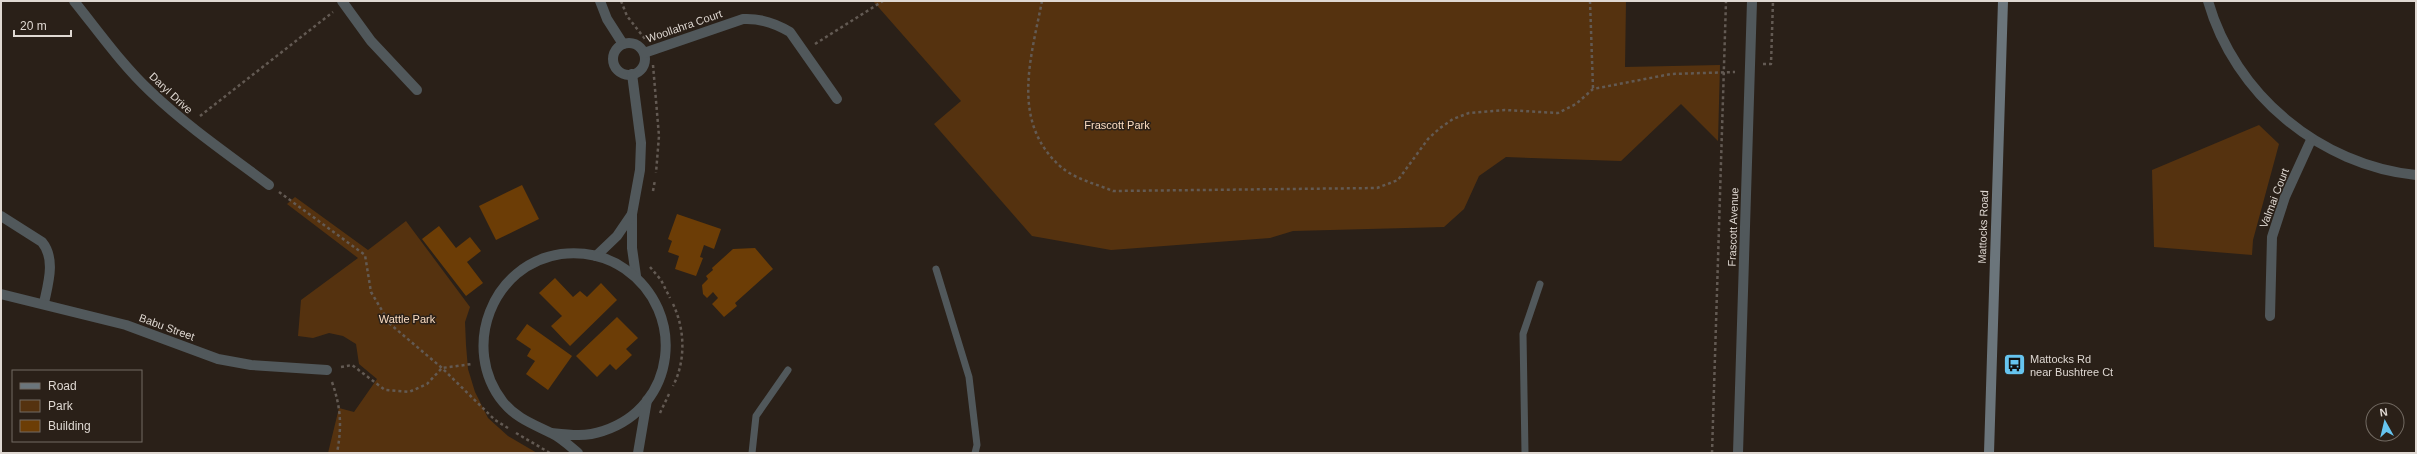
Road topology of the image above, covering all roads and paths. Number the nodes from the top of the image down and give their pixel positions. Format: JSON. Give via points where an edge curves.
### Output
{"nodes":[{"id":1,"x":74,"y":1,"type":"edge"},
{"id":2,"x":600,"y":1,"type":"edge"},
{"id":3,"x":621,"y":1,"type":"edge"},
{"id":4,"x":883,"y":1,"type":"edge"},
{"id":5,"x":1042,"y":1,"type":"edge"},
{"id":6,"x":1590,"y":1,"type":"edge"},
{"id":7,"x":1726,"y":1,"type":"edge"},
{"id":8,"x":1752,"y":1,"type":"edge"},
{"id":9,"x":1773,"y":1,"type":"edge"},
{"id":10,"x":2003,"y":1,"type":"edge"},
{"id":11,"x":2208,"y":1,"type":"edge"},
{"id":12,"x":343,"y":3,"type":"edge"},
{"id":13,"x":623,"y":44,"type":"junction"},
{"id":14,"x":804,"y":51,"type":"junction"},
{"id":15,"x":646,"y":52,"type":"junction"},
{"id":16,"x":1751,"y":67,"type":"junction"},
{"id":17,"x":1724,"y":73,"type":"junction"},
{"id":18,"x":632,"y":74,"type":"junction"},
{"id":19,"x":1593,"y":89,"type":"junction"},
{"id":20,"x":417,"y":90,"type":"dead end"},
{"id":21,"x":836,"y":99,"type":"dead end"},
{"id":22,"x":188,"y":125,"type":"junction"},
{"id":23,"x":2311,"y":140,"type":"junction"},
{"id":24,"x":2416,"y":175,"type":"edge"},
{"id":25,"x":269,"y":185,"type":"joint"},
{"id":26,"x":652,"y":192,"type":"dead end"},
{"id":27,"x":632,"y":214,"type":"junction"},
{"id":28,"x":1,"y":216,"type":"edge"},
{"id":29,"x":596,"y":256,"type":"junction"},
{"id":30,"x":648,"y":265,"type":"dead end"},
{"id":31,"x":936,"y":269,"type":"dead end"},
{"id":32,"x":636,"y":276,"type":"junction"},
{"id":33,"x":1540,"y":284,"type":"dead end"},
{"id":34,"x":1,"y":294,"type":"edge"},
{"id":35,"x":44,"y":303,"type":"junction"},
{"id":36,"x":2270,"y":316,"type":"dead end"},
{"id":37,"x":484,"y":363,"type":"junction"},
{"id":38,"x":442,"y":368,"type":"junction"},
{"id":39,"x":327,"y":370,"type":"junction"},
{"id":40,"x":788,"y":370,"type":"dead end"},
{"id":41,"x":647,"y":400,"type":"junction"},
{"id":42,"x":659,"y":416,"type":"dead end"},
{"id":43,"x":552,"y":433,"type":"junction"},
{"id":44,"x":337,"y":453,"type":"edge"},
{"id":45,"x":550,"y":453,"type":"edge"},
{"id":46,"x":578,"y":453,"type":"edge"},
{"id":47,"x":638,"y":453,"type":"edge"},
{"id":48,"x":752,"y":453,"type":"edge"},
{"id":49,"x":975,"y":453,"type":"edge"},
{"id":50,"x":1525,"y":453,"type":"edge"},
{"id":51,"x":1712,"y":453,"type":"edge"},
{"id":52,"x":1738,"y":453,"type":"edge"},
{"id":53,"x":1989,"y":453,"type":"edge"}],
"edges":[{"from":1,"to":22,"type":"street","name":"Daryl Drive","via":[[124,64]]},
{"from":2,"to":13,"type":"street","via":[[607,19]]},
{"from":3,"to":15,"type":"path","via":[[628,16],[643,34]]},
{"from":4,"to":14,"type":"path"},
{"from":5,"to":19,"type":"path","via":[[1032,52],[1027,97],[1032,125],[1045,149],[1062,167],[1083,180],[1113,191],[1377,188],[1398,180],[1428,139],[1453,119],[1488,110],[1558,112],[1576,104]]},
{"from":6,"to":19,"type":"path"},
{"from":7,"to":17,"type":"path"},
{"from":8,"to":16,"type":"street","name":"Frascott Avenue"},
{"from":9,"to":16,"type":"path","via":[[1771,64]]},
{"from":10,"to":53,"type":"street","name":"Mattocks Road"},
{"from":11,"to":23,"type":"street","via":[[2229,49],[2250,81],[2291,124]]},
{"from":12,"to":20,"type":"street","via":[[371,42]]},
{"from":12,"to":22,"type":"path"},
{"from":13,"to":15,"type":"street","via":[[633,43]]},
{"from":13,"to":18,"type":"street","via":[[616,50],[613,60],[618,70]]},
{"from":14,"to":15,"type":"street","name":"Woollahra Court","via":[[790,32],[755,18],[743,19]]},
{"from":14,"to":21,"type":"street","name":"Woollahra Court"},
{"from":15,"to":18,"type":"street","via":[[643,66]]},
{"from":15,"to":26,"type":"path","via":[[655,76],[659,136],[658,163]]},
{"from":16,"to":17,"type":"path"},
{"from":16,"to":52,"type":"street","name":"Frascott Avenue"},
{"from":17,"to":19,"type":"path","via":[[1671,74]]},
{"from":17,"to":51,"type":"path"},
{"from":18,"to":27,"type":"street","via":[[641,143],[640,170]]},
{"from":22,"to":25,"type":"street","name":"Daryl Drive"},
{"from":23,"to":24,"type":"street","via":[[2341,156],[2375,168]]},
{"from":23,"to":36,"type":"street","name":"Valmai Court","via":[[2285,197],[2272,237]]},
{"from":25,"to":38,"type":"path","via":[[365,255],[371,292],[390,324]]},
{"from":27,"to":29,"type":"street","via":[[616,236]]},
{"from":27,"to":32,"type":"street","via":[[632,248]]},
{"from":28,"to":35,"type":"street","via":[[42,242],[47,249],[50,257]]},
{"from":29,"to":32,"type":"street","via":[[617,264]]},
{"from":29,"to":37,"type":"street","via":[[573,253],[550,256],[529,265],[511,279],[496,297],[487,317],[483,340]]},
{"from":30,"to":42,"type":"path","via":[[661,280],[676,310],[683,340],[682,361],[676,382]]},
{"from":31,"to":49,"type":"lane","via":[[969,377],[977,445]]},
{"from":32,"to":41,"type":"street","via":[[658,306],[666,342],[664,367]]},
{"from":33,"to":50,"type":"lane","via":[[1523,334]]},
{"from":34,"to":35,"type":"street","name":"Babu Street"},
{"from":35,"to":39,"type":"street","name":"Babu Street","via":[[126,325],[218,358],[251,365]]},
{"from":37,"to":38,"type":"path"},
{"from":37,"to":43,"type":"street","via":[[492,384],[504,403],[530,425]]},
{"from":38,"to":39,"type":"path","via":[[427,384],[409,392],[385,390],[352,365]]},
{"from":38,"to":45,"type":"path","via":[[495,420]]},
{"from":39,"to":44,"type":"path","via":[[340,404]]},
{"from":40,"to":48,"type":"lane","via":[[756,416]]},
{"from":41,"to":43,"type":"street","via":[[631,417],[604,431],[573,436]]},
{"from":41,"to":47,"type":"street"},
{"from":43,"to":46,"type":"street"}]}
